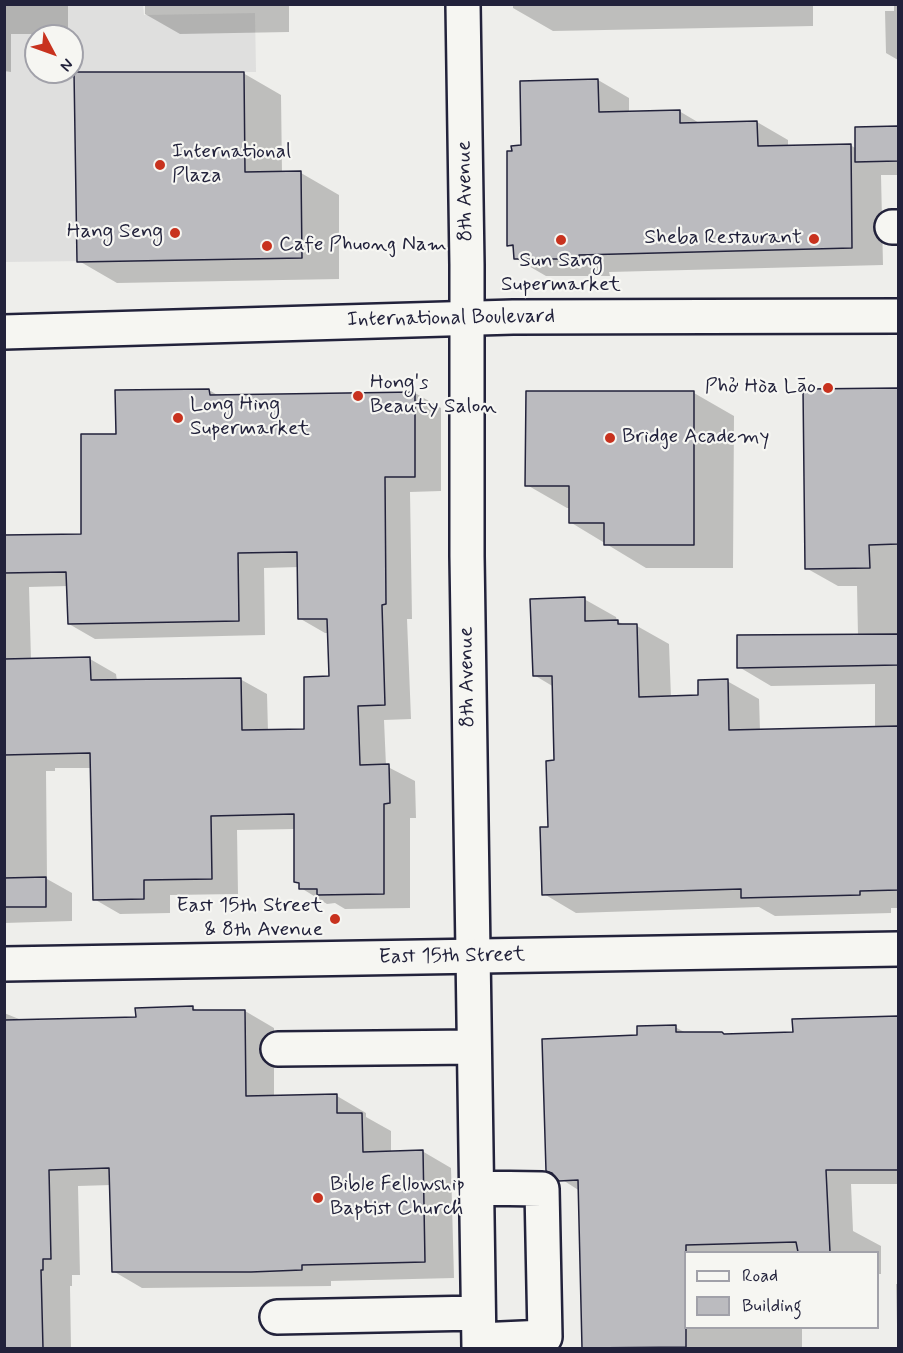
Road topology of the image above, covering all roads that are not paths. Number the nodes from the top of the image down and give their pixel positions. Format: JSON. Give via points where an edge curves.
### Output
{"nodes":[{"id":1,"x":463,"y":4,"type":"edge"},
{"id":2,"x":898,"y":316,"type":"edge"},
{"id":3,"x":466,"y":318,"type":"junction"},
{"id":4,"x":4,"y":332,"type":"edge"},
{"id":5,"x":898,"y":949,"type":"edge"},
{"id":6,"x":472,"y":957,"type":"junction"},
{"id":7,"x":4,"y":964,"type":"edge"},
{"id":8,"x":474,"y":1047,"type":"junction"},
{"id":9,"x":278,"y":1049,"type":"dead end"},
{"id":10,"x":476,"y":1188,"type":"junction"},
{"id":11,"x":277,"y":1317,"type":"dead end"},
{"id":12,"x":479,"y":1334,"type":"edge"}],
"edges":[{"from":1,"to":3,"type":"main road","name":"8th Avenue"},
{"from":2,"to":3,"type":"main road","name":"International Boulevard"},
{"from":3,"to":4,"type":"main road","name":"International Boulevard"},
{"from":3,"to":6,"type":"main road","name":"8th Avenue"},
{"from":5,"to":6,"type":"main road","name":"East 15th Street"},
{"from":6,"to":7,"type":"main road","name":"East 15th Street"},
{"from":6,"to":8,"type":"main road","name":"8th Avenue"},
{"from":8,"to":9,"type":"main road"},
{"from":8,"to":10,"type":"main road","name":"8th Avenue"},
{"from":10,"to":12,"type":"main road","name":"8th Avenue"},
{"from":10,"to":12,"type":"main road","via":[[542,1189],[545,1337]]},
{"from":11,"to":12,"type":"main road"}]}
